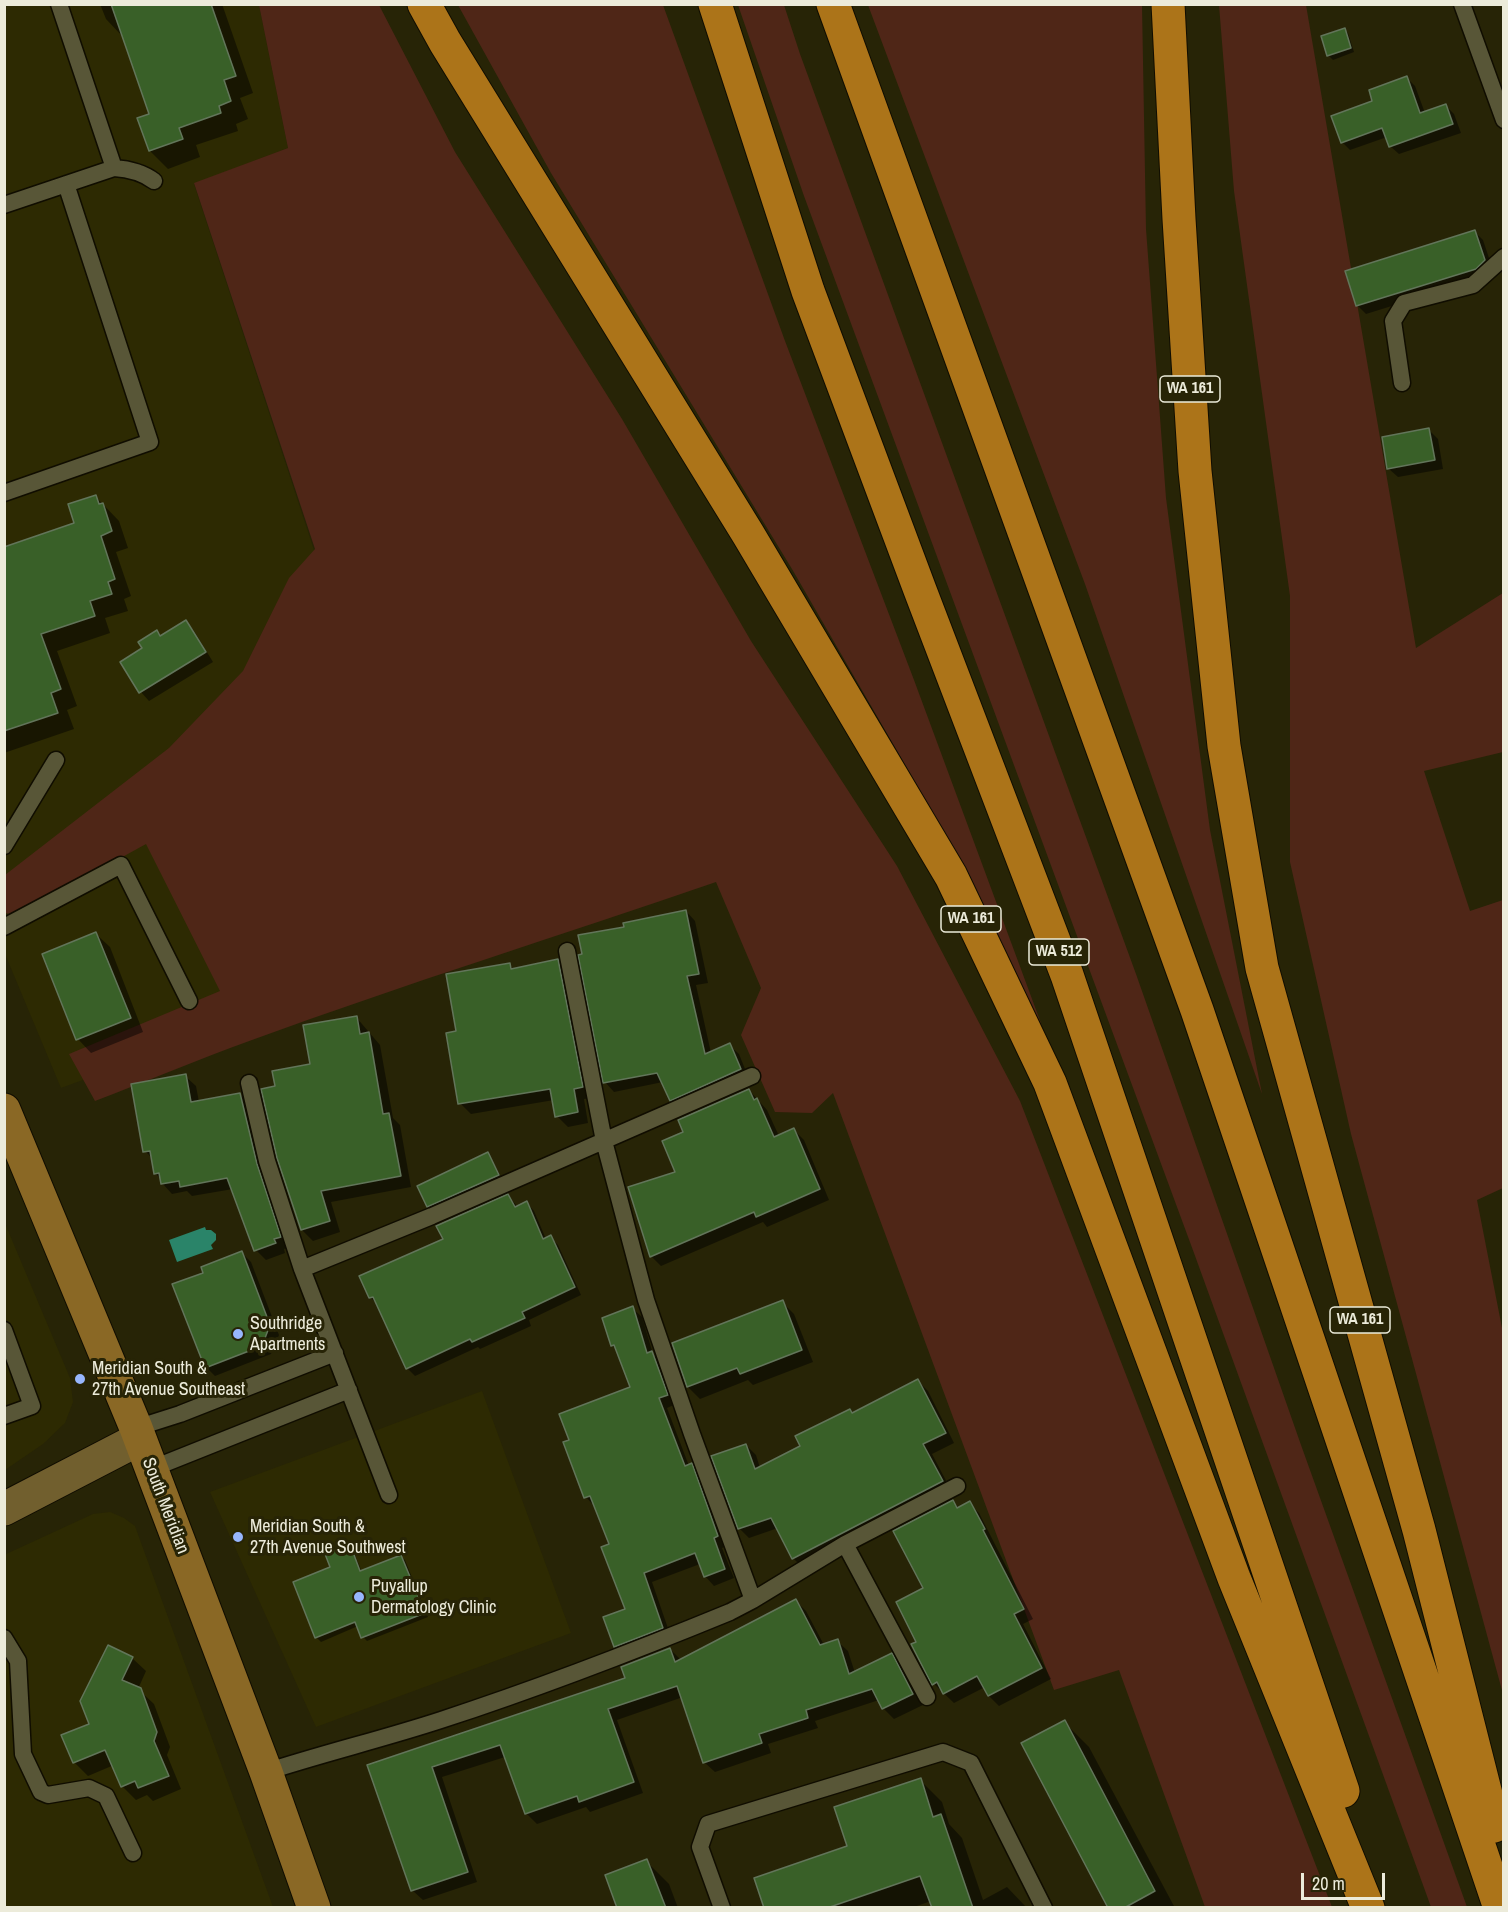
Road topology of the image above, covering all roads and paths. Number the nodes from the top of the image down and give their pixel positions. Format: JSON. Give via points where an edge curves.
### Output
{"nodes":[{"id":1,"x":59,"y":4,"type":"edge"},
{"id":2,"x":424,"y":4,"type":"edge"},
{"id":3,"x":715,"y":4,"type":"edge"},
{"id":4,"x":833,"y":4,"type":"edge"},
{"id":5,"x":1168,"y":4,"type":"edge"},
{"id":6,"x":1462,"y":4,"type":"edge"},
{"id":7,"x":1503,"y":120,"type":"edge"},
{"id":8,"x":114,"y":168,"type":"junction"},
{"id":9,"x":153,"y":181,"type":"dead end"},
{"id":10,"x":66,"y":184,"type":"junction"},
{"id":11,"x":4,"y":205,"type":"edge"},
{"id":12,"x":1503,"y":258,"type":"edge"},
{"id":13,"x":1402,"y":383,"type":"dead end"},
{"id":14,"x":4,"y":494,"type":"edge"},
{"id":15,"x":56,"y":760,"type":"dead end"},
{"id":16,"x":4,"y":846,"type":"edge"},
{"id":17,"x":4,"y":927,"type":"edge"},
{"id":18,"x":567,"y":951,"type":"dead end"},
{"id":19,"x":189,"y":1001,"type":"dead end"},
{"id":20,"x":752,"y":1076,"type":"dead end"},
{"id":21,"x":249,"y":1083,"type":"dead end"},
{"id":22,"x":4,"y":1110,"type":"edge"},
{"id":23,"x":604,"y":1141,"type":"junction"},
{"id":24,"x":302,"y":1269,"type":"junction"},
{"id":25,"x":4,"y":1329,"type":"edge"},
{"id":26,"x":335,"y":1353,"type":"junction"},
{"id":27,"x":349,"y":1389,"type":"junction"},
{"id":28,"x":4,"y":1416,"type":"edge"},
{"id":29,"x":137,"y":1433,"type":"junction"},
{"id":30,"x":151,"y":1469,"type":"junction"},
{"id":31,"x":957,"y":1486,"type":"dead end"},
{"id":32,"x":389,"y":1495,"type":"dead end"},
{"id":33,"x":4,"y":1509,"type":"edge"},
{"id":34,"x":845,"y":1544,"type":"junction"},
{"id":35,"x":753,"y":1600,"type":"junction"},
{"id":36,"x":4,"y":1638,"type":"edge"},
{"id":37,"x":927,"y":1697,"type":"dead end"},
{"id":38,"x":266,"y":1772,"type":"junction"},
{"id":39,"x":133,"y":1853,"type":"dead end"},
{"id":40,"x":1503,"y":1866,"type":"edge"},
{"id":41,"x":314,"y":1908,"type":"edge"},
{"id":42,"x":722,"y":1908,"type":"edge"},
{"id":43,"x":1044,"y":1908,"type":"edge"},
{"id":44,"x":1368,"y":1908,"type":"edge"},
{"id":45,"x":1382,"y":1908,"type":"edge"},
{"id":46,"x":1500,"y":1908,"type":"edge"}],
"edges":[{"from":1,"to":8,"type":"lane"},
{"from":2,"to":44,"type":"highway","number":"WA 161","via":[[748,534],[951,876],[1050,1083],[1234,1578]]},
{"from":3,"to":45,"type":"highway","number":"WA 512","via":[[808,291],[1067,975]]},
{"from":4,"to":46,"type":"highway","via":[[1197,1010]]},
{"from":5,"to":40,"type":"highway","number":"WA 161","via":[[1195,471],[1224,746],[1262,968],[1419,1530]]},
{"from":6,"to":7,"type":"lane"},
{"from":8,"to":9,"type":"lane","via":[[146,175]]},
{"from":8,"to":10,"type":"lane"},
{"from":10,"to":11,"type":"lane"},
{"from":10,"to":14,"type":"lane","via":[[150,442]]},
{"from":12,"to":13,"type":"lane","via":[[1473,285],[1404,303],[1393,321]]},
{"from":15,"to":16,"type":"lane"},
{"from":17,"to":19,"type":"lane","via":[[121,865]]},
{"from":18,"to":23,"type":"lane"},
{"from":20,"to":23,"type":"lane"},
{"from":21,"to":24,"type":"lane","via":[[267,1161]]},
{"from":22,"to":29,"type":"main road","name":"South Meridian"},
{"from":23,"to":24,"type":"lane"},
{"from":23,"to":35,"type":"lane","via":[[646,1300]]},
{"from":24,"to":26,"type":"lane"},
{"from":25,"to":28,"type":"lane","via":[[33,1406]]},
{"from":26,"to":27,"type":"lane"},
{"from":26,"to":29,"type":"lane"},
{"from":27,"to":30,"type":"lane"},
{"from":27,"to":32,"type":"lane"},
{"from":29,"to":30,"type":"main road","name":"South Meridian"},
{"from":29,"to":33,"type":"street"},
{"from":30,"to":38,"type":"main road","name":"South Meridian"},
{"from":31,"to":34,"type":"lane"},
{"from":34,"to":35,"type":"lane"},
{"from":34,"to":37,"type":"lane"},
{"from":35,"to":38,"type":"lane","via":[[583,1671],[439,1721]]},
{"from":36,"to":39,"type":"lane","via":[[18,1661],[23,1754],[41,1792],[48,1795],[90,1788],[106,1796]]},
{"from":38,"to":41,"type":"main road","name":"South Meridian"},
{"from":42,"to":43,"type":"lane","via":[[700,1847],[708,1824],[943,1752],[971,1763]]}]}
